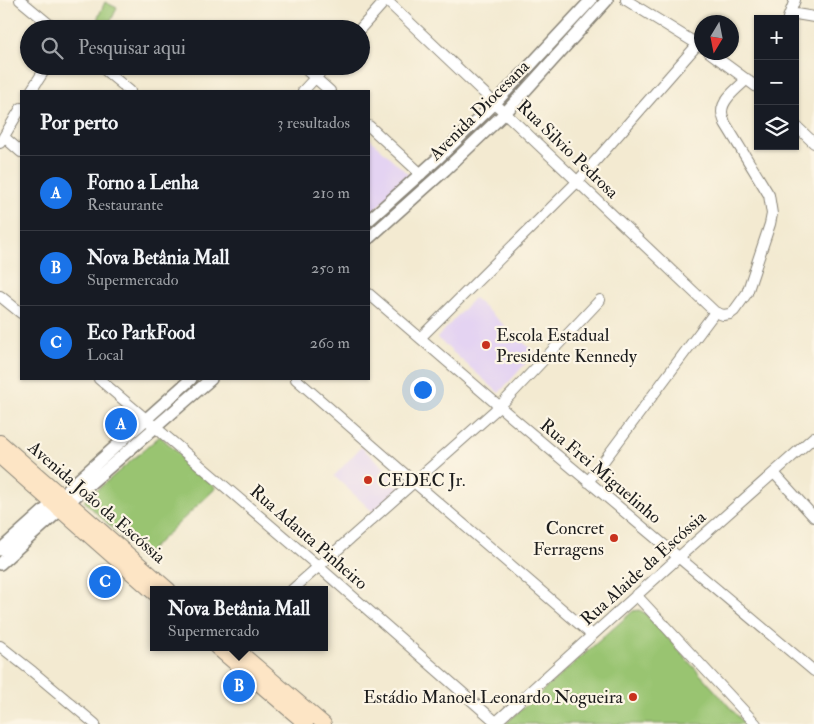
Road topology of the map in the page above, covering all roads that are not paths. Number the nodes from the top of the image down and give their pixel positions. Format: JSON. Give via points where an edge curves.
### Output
{"nodes":[{"id":1,"x":20,"y":0,"type":"edge"},
{"id":2,"x":386,"y":0,"type":"edge"},
{"id":3,"x":591,"y":0,"type":"edge"},
{"id":4,"x":607,"y":0,"type":"edge"},
{"id":5,"x":626,"y":0,"type":"edge"},
{"id":6,"x":795,"y":0,"type":"edge"},
{"id":7,"x":789,"y":15,"type":"edge"},
{"id":8,"x":799,"y":17,"type":"edge"},
{"id":9,"x":814,"y":18,"type":"edge"},
{"id":10,"x":44,"y":20,"type":"edge"},
{"id":11,"x":368,"y":20,"type":"edge"},
{"id":12,"x":694,"y":41,"type":"edge"},
{"id":13,"x":694,"y":52,"type":"edge"},
{"id":14,"x":721,"y":60,"type":"edge"},
{"id":15,"x":41,"y":75,"type":"edge"},
{"id":16,"x":111,"y":75,"type":"edge"},
{"id":17,"x":312,"y":75,"type":"edge"},
{"id":18,"x":318,"y":75,"type":"edge"},
{"id":19,"x":316,"y":78,"type":"junction"},
{"id":20,"x":754,"y":83,"type":"edge"},
{"id":21,"x":32,"y":90,"type":"edge"},
{"id":22,"x":129,"y":90,"type":"edge"},
{"id":23,"x":304,"y":90,"type":"edge"},
{"id":24,"x":329,"y":90,"type":"edge"},
{"id":25,"x":496,"y":102,"type":"junction"},
{"id":26,"x":20,"y":110,"type":"edge"},
{"id":27,"x":506,"y":112,"type":"junction"},
{"id":28,"x":370,"y":127,"type":"edge"},
{"id":29,"x":799,"y":128,"type":"edge"},
{"id":30,"x":2,"y":140,"type":"edge"},
{"id":31,"x":814,"y":143,"type":"edge"},
{"id":32,"x":20,"y":151,"type":"edge"},
{"id":33,"x":436,"y":160,"type":"junction"},
{"id":34,"x":446,"y":170,"type":"junction"},
{"id":35,"x":421,"y":174,"type":"junction"},
{"id":36,"x":577,"y":182,"type":"junction"},
{"id":37,"x":370,"y":219,"type":"edge"},
{"id":38,"x":370,"y":237,"type":"edge"},
{"id":39,"x":370,"y":295,"type":"edge"},
{"id":40,"x":0,"y":296,"type":"edge"},
{"id":41,"x":600,"y":300,"type":"dead end"},
{"id":42,"x":20,"y":312,"type":"edge"},
{"id":43,"x":715,"y":312,"type":"junction"},
{"id":44,"x":420,"y":338,"type":"junction"},
{"id":45,"x":101,"y":380,"type":"edge"},
{"id":46,"x":190,"y":380,"type":"edge"},
{"id":47,"x":210,"y":380,"type":"edge"},
{"id":48,"x":297,"y":380,"type":"edge"},
{"id":49,"x":500,"y":406,"type":"junction"},
{"id":50,"x":147,"y":418,"type":"junction"},
{"id":51,"x":156,"y":426,"type":"junction"},
{"id":52,"x":814,"y":437,"type":"edge"},
{"id":53,"x":0,"y":442,"type":"edge"},
{"id":54,"x":0,"y":457,"type":"edge"},
{"id":55,"x":774,"y":473,"type":"junction"},
{"id":56,"x":414,"y":482,"type":"junction"},
{"id":57,"x":588,"y":482,"type":"junction"},
{"id":58,"x":61,"y":503,"type":"junction"},
{"id":59,"x":814,"y":517,"type":"edge"},
{"id":60,"x":0,"y":550,"type":"edge"},
{"id":61,"x":679,"y":557,"type":"junction"},
{"id":62,"x":0,"y":564,"type":"edge"},
{"id":63,"x":319,"y":567,"type":"junction"},
{"id":64,"x":164,"y":586,"type":"edge"},
{"id":65,"x":297,"y":586,"type":"edge"},
{"id":66,"x":150,"y":589,"type":"edge"},
{"id":67,"x":636,"y":595,"type":"junction"},
{"id":68,"x":592,"y":635,"type":"junction"},
{"id":69,"x":0,"y":646,"type":"edge"},
{"id":70,"x":221,"y":651,"type":"edge"},
{"id":71,"x":239,"y":651,"type":"edge"},
{"id":72,"x":814,"y":671,"type":"edge"},
{"id":73,"x":495,"y":723,"type":"edge"},
{"id":74,"x":96,"y":724,"type":"edge"},
{"id":75,"x":306,"y":724,"type":"edge"},
{"id":76,"x":324,"y":724,"type":"edge"},
{"id":77,"x":756,"y":724,"type":"edge"}],
"edges":[{"from":1,"to":10,"type":"street"},
{"from":2,"to":11,"type":"street"},
{"from":2,"to":25,"type":"street","name":"Rua Silvio Pedrosa"},
{"from":3,"to":25,"type":"street","name":"Avenida Diocesana"},
{"from":4,"to":27,"type":"street","name":"Avenida Diocesana"},
{"from":5,"to":12,"type":"street"},
{"from":6,"to":7,"type":"street"},
{"from":8,"to":9,"type":"street"},
{"from":13,"to":36,"type":"street"},
{"from":14,"to":20,"type":"street"},
{"from":15,"to":21,"type":"street"},
{"from":16,"to":22,"type":"street"},
{"from":17,"to":19,"type":"street"},
{"from":18,"to":19,"type":"street"},
{"from":19,"to":23,"type":"street"},
{"from":19,"to":24,"type":"street"},
{"from":20,"to":43,"type":"street","via":[[725,101],[722,114],[769,196],[772,214],[747,293],[730,314],[723,316]]},
{"from":25,"to":27,"type":"street","name":"Rua Silvio Pedrosa"},
{"from":25,"to":33,"type":"street","name":"Avenida Diocesana"},
{"from":26,"to":30,"type":"street"},
{"from":27,"to":34,"type":"street","name":"Avenida Diocesana"},
{"from":27,"to":36,"type":"street","name":"Rua Silvio Pedrosa"},
{"from":28,"to":35,"type":"street"},
{"from":29,"to":31,"type":"street"},
{"from":30,"to":32,"type":"street"},
{"from":33,"to":34,"type":"street"},
{"from":33,"to":35,"type":"street","name":"Avenida Diocesana"},
{"from":34,"to":38,"type":"street","name":"Avenida Diocesana"},
{"from":35,"to":37,"type":"street","name":"Avenida Diocesana"},
{"from":36,"to":43,"type":"street","name":"Rua Silvio Pedrosa"},
{"from":36,"to":44,"type":"street"},
{"from":39,"to":44,"type":"street","name":"Rua Frei Miguelinho"},
{"from":40,"to":42,"type":"street"},
{"from":41,"to":49,"type":"street"},
{"from":43,"to":57,"type":"street"},
{"from":44,"to":49,"type":"street","name":"Rua Frei Miguelinho"},
{"from":45,"to":50,"type":"street","name":"Rua Adauta Pinheiro"},
{"from":46,"to":50,"type":"street"},
{"from":47,"to":51,"type":"street"},
{"from":48,"to":56,"type":"street"},
{"from":49,"to":56,"type":"street"},
{"from":49,"to":57,"type":"street","name":"Rua Frei Miguelinho"},
{"from":50,"to":51,"type":"street","name":"Rua Adauta Pinheiro"},
{"from":50,"to":58,"type":"street"},
{"from":51,"to":58,"type":"street"},
{"from":51,"to":63,"type":"street","name":"Rua Adauta Pinheiro"},
{"from":52,"to":55,"type":"street","name":"Rua Alaide da Escóssia"},
{"from":53,"to":58,"type":"main road","name":"Avenida João da Escóssia"},
{"from":54,"to":58,"type":"main road","name":"Avenida João da Escóssia"},
{"from":55,"to":59,"type":"street"},
{"from":55,"to":61,"type":"street","name":"Rua Alaide da Escóssia"},
{"from":56,"to":63,"type":"street"},
{"from":56,"to":68,"type":"street"},
{"from":57,"to":61,"type":"street","name":"Rua Frei Miguelinho"},
{"from":58,"to":60,"type":"street"},
{"from":58,"to":62,"type":"street"},
{"from":58,"to":64,"type":"main road","name":"Avenida João da Escóssia"},
{"from":58,"to":66,"type":"main road","name":"Avenida João da Escóssia"},
{"from":61,"to":67,"type":"street","name":"Rua Alaide da Escóssia"},
{"from":61,"to":72,"type":"street","name":"Rua Frei Miguelinho"},
{"from":63,"to":65,"type":"street"},
{"from":63,"to":73,"type":"street","name":"Rua Adauta Pinheiro"},
{"from":67,"to":68,"type":"street","name":"Rua Alaide da Escóssia"},
{"from":67,"to":77,"type":"street"},
{"from":68,"to":73,"type":"street","name":"Rua Alaide da Escóssia"},
{"from":69,"to":74,"type":"street"},
{"from":70,"to":75,"type":"main road"},
{"from":71,"to":76,"type":"main road"}]}
